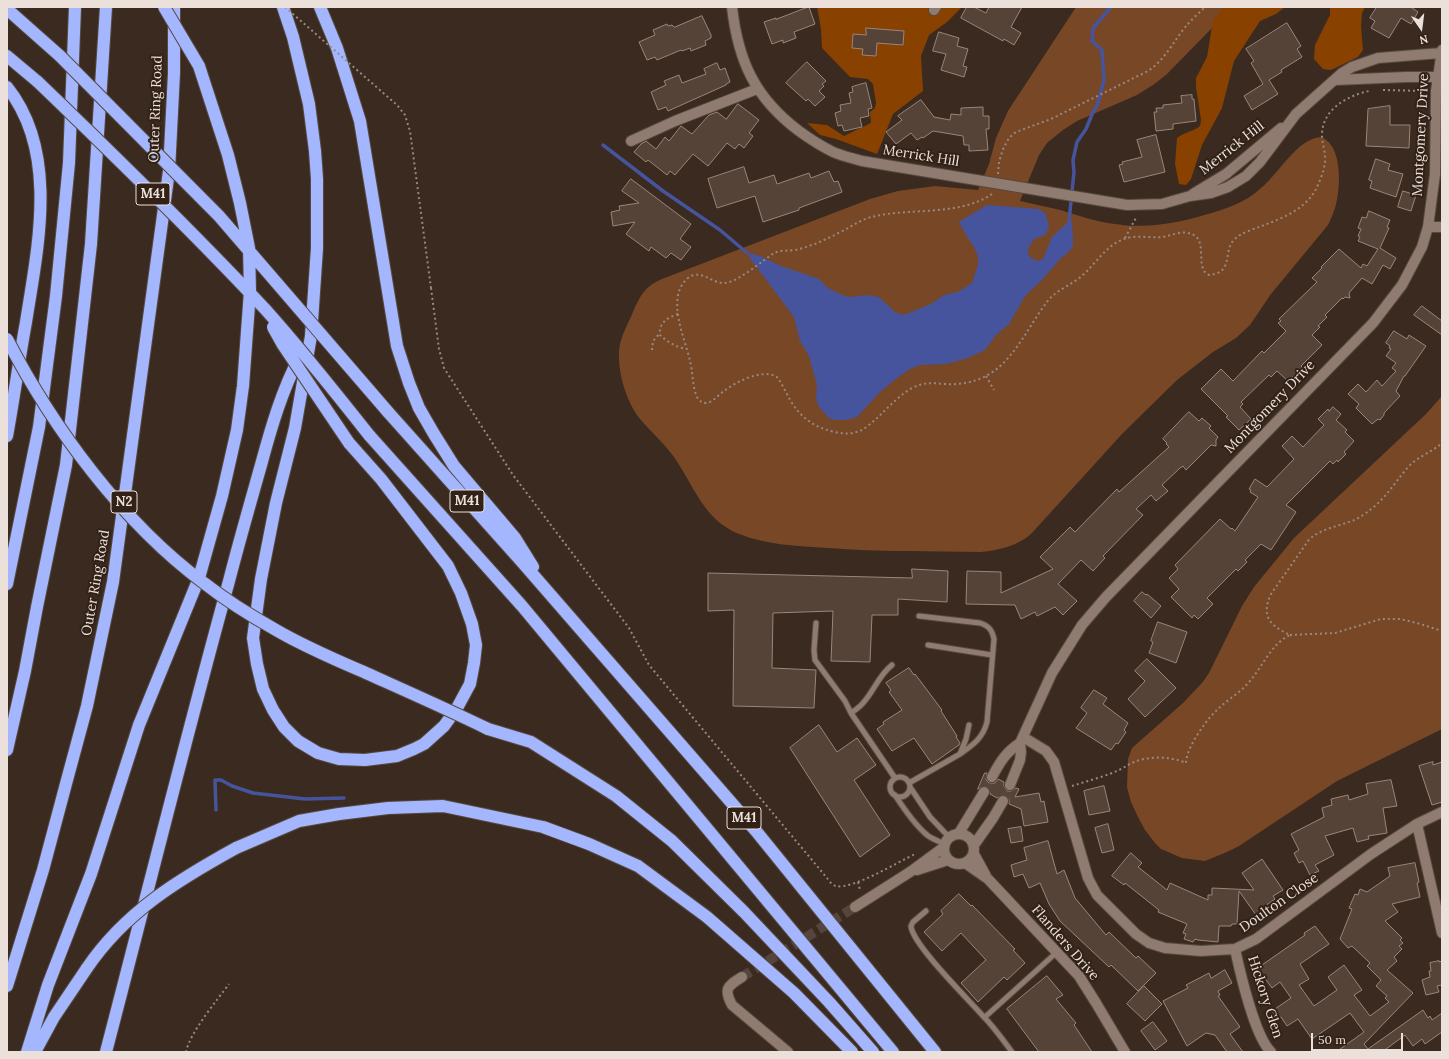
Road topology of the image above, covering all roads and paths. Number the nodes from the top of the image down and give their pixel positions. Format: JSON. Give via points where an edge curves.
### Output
{"nodes":[{"id":1,"x":12,"y":7,"type":"edge"},
{"id":2,"x":75,"y":7,"type":"edge"},
{"id":3,"x":106,"y":7,"type":"edge"},
{"id":4,"x":164,"y":7,"type":"edge"},
{"id":5,"x":174,"y":7,"type":"edge"},
{"id":6,"x":284,"y":7,"type":"edge"},
{"id":7,"x":320,"y":7,"type":"edge"},
{"id":8,"x":732,"y":7,"type":"edge"},
{"id":9,"x":1204,"y":7,"type":"edge"},
{"id":10,"x":7,"y":9,"type":"edge"},
{"id":11,"x":1441,"y":52,"type":"edge"},
{"id":12,"x":7,"y":56,"type":"edge"},
{"id":13,"x":60,"y":56,"type":"junction"},
{"id":14,"x":1437,"y":77,"type":"junction"},
{"id":15,"x":1335,"y":80,"type":"junction"},
{"id":16,"x":7,"y":87,"type":"edge"},
{"id":17,"x":757,"y":89,"type":"junction"},
{"id":18,"x":1372,"y":90,"type":"dead end"},
{"id":19,"x":1379,"y":90,"type":"dead end"},
{"id":20,"x":1436,"y":91,"type":"junction"},
{"id":21,"x":1290,"y":121,"type":"junction"},
{"id":22,"x":631,"y":141,"type":"dead end"},
{"id":23,"x":997,"y":183,"type":"junction"},
{"id":24,"x":1190,"y":196,"type":"junction"},
{"id":25,"x":1140,"y":205,"type":"junction"},
{"id":26,"x":1428,"y":227,"type":"junction"},
{"id":27,"x":1442,"y":227,"type":"edge"},
{"id":28,"x":1124,"y":239,"type":"junction"},
{"id":29,"x":265,"y":310,"type":"junction"},
{"id":30,"x":678,"y":314,"type":"junction"},
{"id":31,"x":660,"y":334,"type":"junction"},
{"id":32,"x":311,"y":336,"type":"junction"},
{"id":33,"x":7,"y":339,"type":"edge"},
{"id":34,"x":687,"y":349,"type":"junction"},
{"id":35,"x":652,"y":350,"type":"dead end"},
{"id":36,"x":986,"y":376,"type":"junction"},
{"id":37,"x":994,"y":390,"type":"dead end"},
{"id":38,"x":7,"y":436,"type":"edge"},
{"id":39,"x":1442,"y":443,"type":"edge"},
{"id":40,"x":7,"y":584,"type":"edge"},
{"id":41,"x":545,"y":589,"type":"junction"},
{"id":42,"x":919,"y":616,"type":"dead end"},
{"id":43,"x":816,"y":623,"type":"dead end"},
{"id":44,"x":1442,"y":631,"type":"edge"},
{"id":45,"x":1290,"y":635,"type":"junction"},
{"id":46,"x":928,"y":645,"type":"dead end"},
{"id":47,"x":992,"y":656,"type":"junction"},
{"id":48,"x":892,"y":665,"type":"dead end"},
{"id":49,"x":851,"y":713,"type":"junction"},
{"id":50,"x":969,"y":725,"type":"dead end"},
{"id":51,"x":1021,"y":740,"type":"junction"},
{"id":52,"x":7,"y":750,"type":"edge"},
{"id":53,"x":960,"y":754,"type":"junction"},
{"id":54,"x":992,"y":777,"type":"tunnel mouth"},
{"id":55,"x":894,"y":778,"type":"junction"},
{"id":56,"x":910,"y":785,"type":"junction"},
{"id":57,"x":1010,"y":785,"type":"tunnel mouth"},
{"id":58,"x":1062,"y":788,"type":"junction"},
{"id":59,"x":984,"y":792,"type":"tunnel mouth"},
{"id":60,"x":895,"y":795,"type":"junction"},
{"id":61,"x":1003,"y":800,"type":"tunnel mouth"},
{"id":62,"x":1442,"y":812,"type":"edge"},
{"id":63,"x":1417,"y":824,"type":"junction"},
{"id":64,"x":959,"y":834,"type":"junction"},
{"id":65,"x":946,"y":843,"type":"junction"},
{"id":66,"x":974,"y":850,"type":"junction"},
{"id":67,"x":916,"y":853,"type":"dead end"},
{"id":68,"x":948,"y":860,"type":"junction"},
{"id":69,"x":965,"y":863,"type":"junction"},
{"id":70,"x":910,"y":872,"type":"junction"},
{"id":71,"x":988,"y":879,"type":"junction"},
{"id":72,"x":855,"y":907,"type":"tunnel mouth"},
{"id":73,"x":926,"y":911,"type":"dead end"},
{"id":74,"x":1442,"y":933,"type":"edge"},
{"id":75,"x":1235,"y":949,"type":"junction"},
{"id":76,"x":1057,"y":952,"type":"junction"},
{"id":77,"x":742,"y":977,"type":"tunnel mouth"},
{"id":78,"x":229,"y":984,"type":"dead end"},
{"id":79,"x":7,"y":986,"type":"edge"},
{"id":80,"x":985,"y":1018,"type":"junction"},
{"id":81,"x":27,"y":1052,"type":"edge"},
{"id":82,"x":35,"y":1052,"type":"edge"},
{"id":83,"x":106,"y":1052,"type":"edge"},
{"id":84,"x":186,"y":1052,"type":"edge"},
{"id":85,"x":788,"y":1052,"type":"edge"},
{"id":86,"x":852,"y":1052,"type":"edge"},
{"id":87,"x":873,"y":1052,"type":"edge"},
{"id":88,"x":893,"y":1052,"type":"edge"},
{"id":89,"x":935,"y":1052,"type":"edge"},
{"id":90,"x":1012,"y":1052,"type":"edge"},
{"id":91,"x":1125,"y":1052,"type":"edge"},
{"id":92,"x":1271,"y":1052,"type":"edge"}],
"edges":[{"from":1,"to":13,"type":"highway"},
{"from":2,"to":40,"type":"highway","via":[[69,163],[56,296],[39,427]]},
{"from":3,"to":52,"type":"highway","via":[[91,244],[66,465]]},
{"from":4,"to":81,"type":"highway","bridge":true,"via":[[198,66],[228,155],[240,203],[249,248],[250,291],[243,386],[237,430],[222,496],[199,578],[139,725],[91,874],[48,985]]},
{"from":5,"to":79,"type":"highway","name":"Outer Ring Road","number":"N2","via":[[174,73],[169,171],[113,582],[71,765],[43,870]]},
{"from":6,"to":32,"type":"highway","via":[[309,104],[315,151],[317,248]]},
{"from":6,"to":67,"type":"path","bridge":true,"via":[[405,115],[413,145],[444,368],[513,476],[629,628],[649,665],[834,886],[844,887],[858,882]]},
{"from":7,"to":41,"type":"highway","via":[[337,48],[360,121],[397,346],[419,408],[454,466],[515,538]]},
{"from":8,"to":17,"type":"street","name":"Merrick Hill","via":[[740,52]]},
{"from":9,"to":23,"type":"path","via":[[1158,63],[1148,71],[1052,120],[1013,134],[1006,142],[1000,158]]},
{"from":10,"to":13,"type":"highway","number":"M41"},
{"from":11,"to":14,"type":"street","name":"Montgomery Drive"},
{"from":11,"to":15,"type":"street","name":"Merrick Hill","via":[[1378,58],[1352,67]]},
{"from":12,"to":29,"type":"highway","number":"M41","bridge":true,"via":[[128,168]]},
{"from":13,"to":41,"type":"highway","number":"M41","bridge":true,"via":[[219,216]]},
{"from":14,"to":15,"type":"street"},
{"from":14,"to":20,"type":"street","name":"Montgomery Drive"},
{"from":15,"to":21,"type":"street","name":"Merrick Hill"},
{"from":16,"to":38,"type":"highway","via":[[22,110],[29,127],[39,169],[41,195],[28,304]]},
{"from":17,"to":22,"type":"street"},
{"from":17,"to":23,"type":"street","name":"Merrick Hill","via":[[786,121],[833,152],[862,161]]},
{"from":18,"to":28,"type":"path","via":[[1345,100],[1326,116],[1322,131],[1324,169],[1308,200],[1290,213],[1234,239],[1221,271],[1214,274],[1206,273],[1202,268],[1200,242],[1188,232]]},
{"from":19,"to":20,"type":"path"},
{"from":20,"to":26,"type":"street","name":"Montgomery Drive","via":[[1435,174]]},
{"from":21,"to":24,"type":"street","name":"Merrick Hill","via":[[1226,174]]},
{"from":21,"to":24,"type":"street","name":"Merrick Hill","via":[[1260,162],[1246,176],[1228,187]]},
{"from":23,"to":25,"type":"street","name":"Merrick Hill"},
{"from":23,"to":30,"type":"path","via":[[993,193],[976,202],[949,209],[887,214],[859,220],[814,244],[797,250],[778,251],[726,283],[702,275],[691,276],[684,282],[677,297]]},
{"from":24,"to":25,"type":"street","name":"Merrick Hill","via":[[1162,204]]},
{"from":25,"to":28,"type":"path"},
{"from":26,"to":27,"type":"street"},
{"from":26,"to":51,"type":"street","name":"Montgomery Drive","via":[[1422,247],[1402,286],[1378,317],[1111,591],[1082,625],[1052,673]]},
{"from":28,"to":36,"type":"path","via":[[1111,246],[1077,280],[1055,294],[1011,353]]},
{"from":29,"to":32,"type":"highway","bridge":true,"via":[[283,345],[349,443],[382,480],[448,566],[470,618],[476,645],[470,684],[444,726],[424,744],[397,756],[364,760],[339,759],[318,753],[298,741],[284,727],[273,710],[263,688],[257,664],[253,638],[261,579],[276,503],[295,428]]},
{"from":29,"to":88,"type":"highway","number":"M41","bridge":true,"via":[[369,435],[522,606]]},
{"from":30,"to":31,"type":"path","via":[[665,319]]},
{"from":30,"to":34,"type":"path"},
{"from":31,"to":34,"type":"path","via":[[666,340]]},
{"from":31,"to":35,"type":"path","via":[[653,341]]},
{"from":32,"to":83,"type":"highway","via":[[282,397],[268,440],[214,634]]},
{"from":33,"to":87,"type":"highway","bridge":true,"via":[[31,383],[81,458],[136,522],[203,583],[277,631],[488,728],[531,742],[616,796],[672,841],[749,917]]},
{"from":34,"to":36,"type":"path","via":[[696,396],[702,402],[709,402],[741,380],[771,374],[780,380],[791,402],[805,419],[816,427],[850,434],[864,429],[900,396],[918,385],[930,382],[962,384]]},
{"from":36,"to":37,"type":"path"},
{"from":39,"to":45,"type":"path","via":[[1410,465],[1382,499],[1365,514],[1356,520],[1320,532],[1308,541],[1268,602],[1268,618],[1271,623]]},
{"from":41,"to":89,"type":"highway","number":"M41","via":[[756,831]]},
{"from":42,"to":47,"type":"lane","via":[[986,625],[993,634]]},
{"from":43,"to":49,"type":"lane","via":[[815,660]]},
{"from":44,"to":45,"type":"path","via":[[1400,619],[1382,619],[1336,633]]},
{"from":45,"to":58,"type":"path","via":[[1280,641],[1255,675],[1237,694],[1211,716],[1187,754],[1186,763],[1157,757],[1145,759]]},
{"from":46,"to":47,"type":"lane"},
{"from":47,"to":53,"type":"lane","via":[[985,730],[974,744]]},
{"from":48,"to":49,"type":"lane","via":[[884,671],[863,703]]},
{"from":49,"to":55,"type":"lane"},
{"from":50,"to":53,"type":"lane"},
{"from":51,"to":54,"type":"street","name":"Montgomery Drive","via":[[1003,757]]},
{"from":51,"to":57,"type":"street","name":"Montgomery Drive","via":[[1020,760]]},
{"from":51,"to":58,"type":"street","name":"Doulton Close","via":[[1035,744],[1051,756]]},
{"from":53,"to":56,"type":"lane"},
{"from":55,"to":56,"type":"lane","via":[[905,778]]},
{"from":55,"to":60,"type":"lane","via":[[890,787]]},
{"from":56,"to":60,"type":"lane","via":[[905,796]]},
{"from":56,"to":65,"type":"lane"},
{"from":58,"to":75,"type":"street","name":"Doulton Close","via":[[1084,869],[1092,887],[1136,934],[1149,943],[1165,948],[1201,951]]},
{"from":59,"to":64,"type":"street"},
{"from":60,"to":65,"type":"lane","via":[[928,836]]},
{"from":61,"to":66,"type":"street"},
{"from":62,"to":63,"type":"street","name":"Doulton Close"},
{"from":63,"to":74,"type":"street"},
{"from":63,"to":75,"type":"street","name":"Doulton Close","via":[[1371,854],[1256,939]]},
{"from":64,"to":65,"type":"street"},
{"from":64,"to":66,"type":"street","via":[[969,837]]},
{"from":65,"to":68,"type":"street","via":[[944,854]]},
{"from":65,"to":70,"type":"street"},
{"from":66,"to":69,"type":"street","via":[[969,861]]},
{"from":66,"to":71,"type":"street","name":"Flanders Drive"},
{"from":68,"to":69,"type":"street","via":[[954,864]]},
{"from":68,"to":70,"type":"street"},
{"from":69,"to":71,"type":"street","name":"Flanders Drive"},
{"from":70,"to":72,"type":"street"},
{"from":71,"to":76,"type":"street","name":"Flanders Drive"},
{"from":73,"to":80,"type":"lane","via":[[913,922],[913,936]]},
{"from":75,"to":92,"type":"street","name":"Hickory Glen","via":[[1261,1036]]},
{"from":76,"to":80,"type":"lane"},
{"from":76,"to":91,"type":"street","name":"Flanders Drive","via":[[1082,982]]},
{"from":77,"to":85,"type":"street","via":[[730,984],[727,989],[732,1005]]},
{"from":78,"to":84,"type":"path","via":[[201,1022]]},
{"from":80,"to":90,"type":"lane"},
{"from":82,"to":86,"type":"highway","bridge":true,"via":[[54,1017],[99,950],[134,914],[193,871],[236,848],[299,822],[388,808],[443,806],[543,827],[638,866],[718,927],[794,993]]}]}
